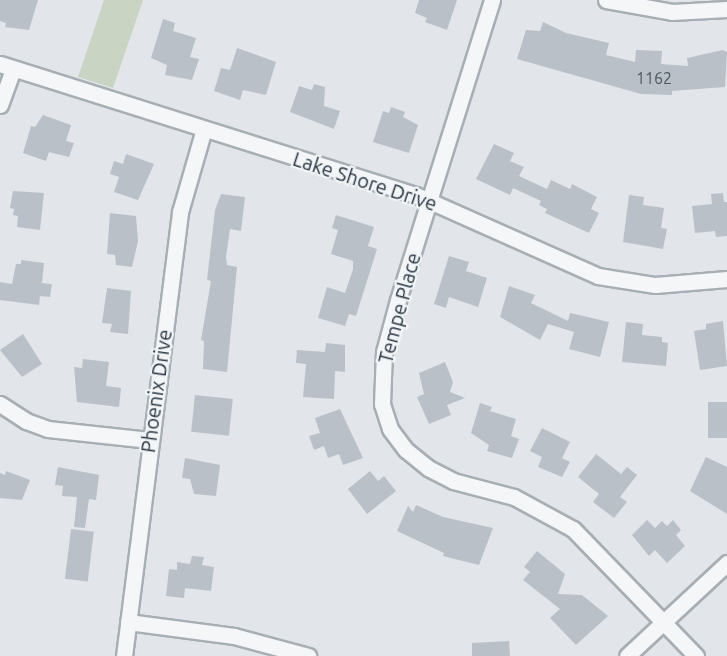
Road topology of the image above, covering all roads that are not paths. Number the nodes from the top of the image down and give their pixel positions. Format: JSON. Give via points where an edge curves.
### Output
{"nodes":[{"id":1,"x":492,"y":0,"type":"edge"},
{"id":2,"x":606,"y":0,"type":"edge"},
{"id":3,"x":727,"y":9,"type":"edge"},
{"id":4,"x":6,"y":66,"type":"edge"},
{"id":5,"x":0,"y":105,"type":"edge"},
{"id":6,"x":204,"y":129,"type":"junction"},
{"id":7,"x":429,"y":201,"type":"junction"},
{"id":8,"x":727,"y":279,"type":"edge"},
{"id":9,"x":0,"y":404,"type":"edge"},
{"id":10,"x":149,"y":440,"type":"junction"},
{"id":11,"x":727,"y":563,"type":"edge"},
{"id":12,"x":662,"y":621,"type":"junction"},
{"id":13,"x":128,"y":622,"type":"junction"},
{"id":14,"x":124,"y":656,"type":"edge"},
{"id":15,"x":308,"y":656,"type":"edge"},
{"id":16,"x":627,"y":656,"type":"edge"},
{"id":17,"x":696,"y":656,"type":"edge"}],
"edges":[{"from":1,"to":7,"type":"street","name":"Tempe Place","via":[[466,94]]},
{"from":2,"to":3,"type":"street","via":[[672,12]]},
{"from":4,"to":5,"type":"street"},
{"from":4,"to":6,"type":"street","name":"Lake Shore Drive"},
{"from":6,"to":7,"type":"street","name":"Lake Shore Drive"},
{"from":6,"to":10,"type":"street","name":"Phoenix Drive","via":[[180,212]]},
{"from":7,"to":8,"type":"street","name":"Lake Shore Drive","via":[[598,276],[655,285]]},
{"from":7,"to":12,"type":"street","name":"Tempe Place","via":[[384,352],[382,404],[390,429],[406,450],[428,468],[453,481],[514,497],[573,530]]},
{"from":9,"to":10,"type":"street","via":[[26,422],[48,429]]},
{"from":10,"to":13,"type":"street","name":"Phoenix Drive"},
{"from":11,"to":12,"type":"street"},
{"from":12,"to":16,"type":"street"},
{"from":12,"to":17,"type":"street","name":"Tempe Place"},
{"from":13,"to":14,"type":"street","name":"Phoenix Drive"},
{"from":13,"to":15,"type":"street","via":[[234,636]]}]}
